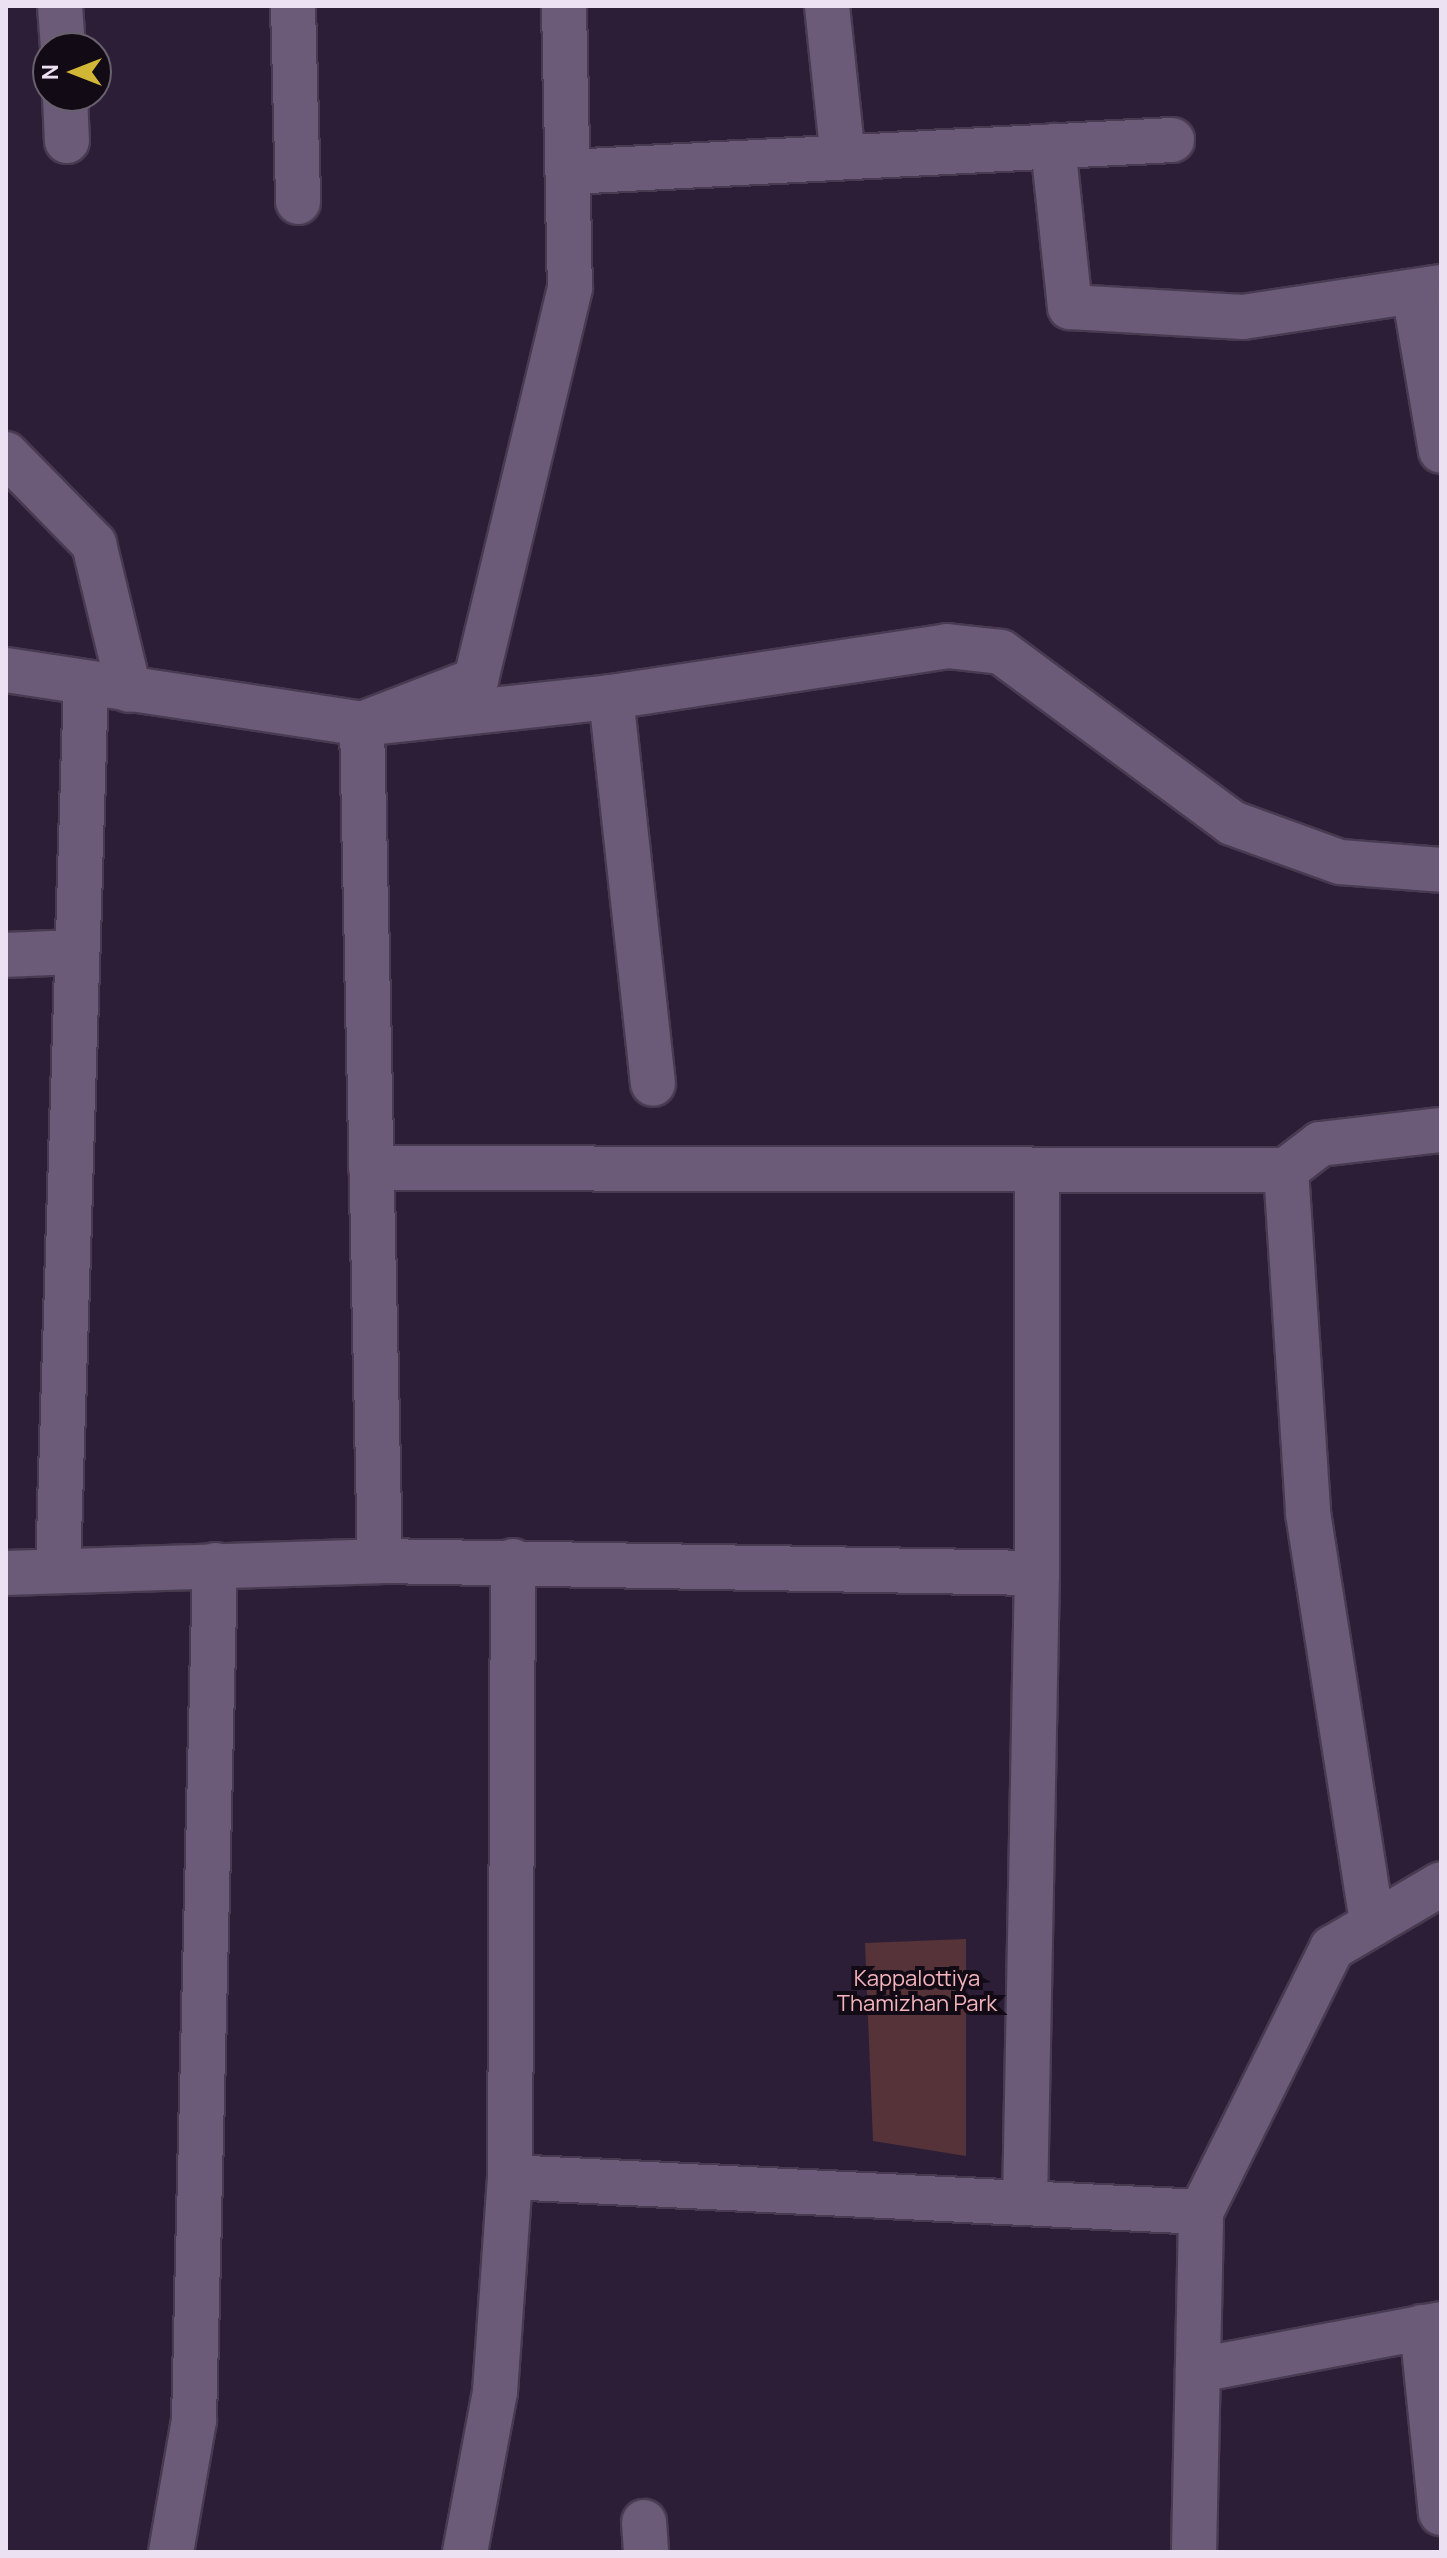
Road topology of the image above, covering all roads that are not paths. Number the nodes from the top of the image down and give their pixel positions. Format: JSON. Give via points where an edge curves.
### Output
{"nodes":[{"id":1,"x":60,"y":6,"type":"edge"},
{"id":2,"x":293,"y":6,"type":"edge"},
{"id":3,"x":564,"y":6,"type":"edge"},
{"id":4,"x":827,"y":6,"type":"edge"},
{"id":5,"x":62,"y":32,"type":"edge"},
{"id":6,"x":66,"y":112,"type":"edge"},
{"id":7,"x":1172,"y":140,"type":"dead end"},
{"id":8,"x":67,"y":141,"type":"dead end"},
{"id":9,"x":1053,"y":146,"type":"junction"},
{"id":10,"x":843,"y":157,"type":"junction"},
{"id":11,"x":570,"y":172,"type":"junction"},
{"id":12,"x":298,"y":202,"type":"dead end"},
{"id":13,"x":1428,"y":289,"type":"edge"},
{"id":14,"x":1441,"y":451,"type":"edge"},
{"id":15,"x":6,"y":454,"type":"edge"},
{"id":16,"x":6,"y":670,"type":"edge"},
{"id":17,"x":86,"y":684,"type":"junction"},
{"id":18,"x":129,"y":690,"type":"junction"},
{"id":19,"x":611,"y":697,"type":"junction"},
{"id":20,"x":362,"y":724,"type":"junction"},
{"id":21,"x":1441,"y":870,"type":"edge"},
{"id":22,"x":77,"y":952,"type":"junction"},
{"id":23,"x":6,"y":955,"type":"edge"},
{"id":24,"x":653,"y":1084,"type":"dead end"},
{"id":25,"x":1441,"y":1130,"type":"edge"},
{"id":26,"x":371,"y":1168,"type":"junction"},
{"id":27,"x":1037,"y":1170,"type":"junction"},
{"id":28,"x":1286,"y":1170,"type":"junction"},
{"id":29,"x":380,"y":1561,"type":"junction"},
{"id":30,"x":513,"y":1561,"type":"junction"},
{"id":31,"x":215,"y":1565,"type":"junction"},
{"id":32,"x":58,"y":1569,"type":"junction"},
{"id":33,"x":6,"y":1573,"type":"edge"},
{"id":34,"x":1037,"y":1573,"type":"junction"},
{"id":35,"x":1441,"y":1884,"type":"edge"},
{"id":36,"x":1372,"y":1924,"type":"junction"},
{"id":37,"x":510,"y":2177,"type":"junction"},
{"id":38,"x":1025,"y":2203,"type":"junction"},
{"id":39,"x":1201,"y":2212,"type":"junction"},
{"id":40,"x":1431,"y":2326,"type":"edge"},
{"id":41,"x":1198,"y":2370,"type":"junction"},
{"id":42,"x":1441,"y":2513,"type":"edge"},
{"id":43,"x":171,"y":2552,"type":"edge"},
{"id":44,"x":465,"y":2552,"type":"edge"},
{"id":45,"x":1194,"y":2552,"type":"edge"}],
"edges":[{"from":1,"to":5,"type":"street"},
{"from":2,"to":12,"type":"street"},
{"from":3,"to":11,"type":"street"},
{"from":4,"to":10,"type":"street"},
{"from":6,"to":8,"type":"street"},
{"from":7,"to":9,"type":"street"},
{"from":9,"to":10,"type":"street"},
{"from":9,"to":13,"type":"street","via":[[1070,307],[1243,317]]},
{"from":10,"to":11,"type":"street"},
{"from":11,"to":20,"type":"street","via":[[570,288],[476,680]]},
{"from":13,"to":14,"type":"street"},
{"from":15,"to":18,"type":"street","via":[[94,544]]},
{"from":16,"to":17,"type":"street"},
{"from":17,"to":18,"type":"street"},
{"from":17,"to":22,"type":"street"},
{"from":18,"to":20,"type":"street"},
{"from":19,"to":20,"type":"street"},
{"from":19,"to":21,"type":"street","via":[[947,646],[1001,652],[1232,823],[1340,862]]},
{"from":19,"to":24,"type":"street"},
{"from":20,"to":26,"type":"street"},
{"from":22,"to":23,"type":"street"},
{"from":22,"to":32,"type":"street"},
{"from":25,"to":28,"type":"street","via":[[1320,1144]]},
{"from":26,"to":27,"type":"street"},
{"from":26,"to":29,"type":"street"},
{"from":27,"to":28,"type":"street"},
{"from":27,"to":34,"type":"street"},
{"from":28,"to":36,"type":"street","via":[[1308,1513]]},
{"from":29,"to":30,"type":"street"},
{"from":29,"to":31,"type":"street"},
{"from":30,"to":34,"type":"street"},
{"from":30,"to":37,"type":"street"},
{"from":31,"to":32,"type":"street"},
{"from":31,"to":43,"type":"street","via":[[194,2420]]},
{"from":32,"to":33,"type":"street"},
{"from":34,"to":38,"type":"street"},
{"from":35,"to":36,"type":"street"},
{"from":36,"to":39,"type":"street","via":[[1332,1948]]},
{"from":37,"to":38,"type":"street"},
{"from":37,"to":44,"type":"street","via":[[495,2392]]},
{"from":38,"to":39,"type":"street"},
{"from":39,"to":41,"type":"street"},
{"from":40,"to":41,"type":"street"},
{"from":40,"to":42,"type":"street"},
{"from":41,"to":45,"type":"street"}]}
